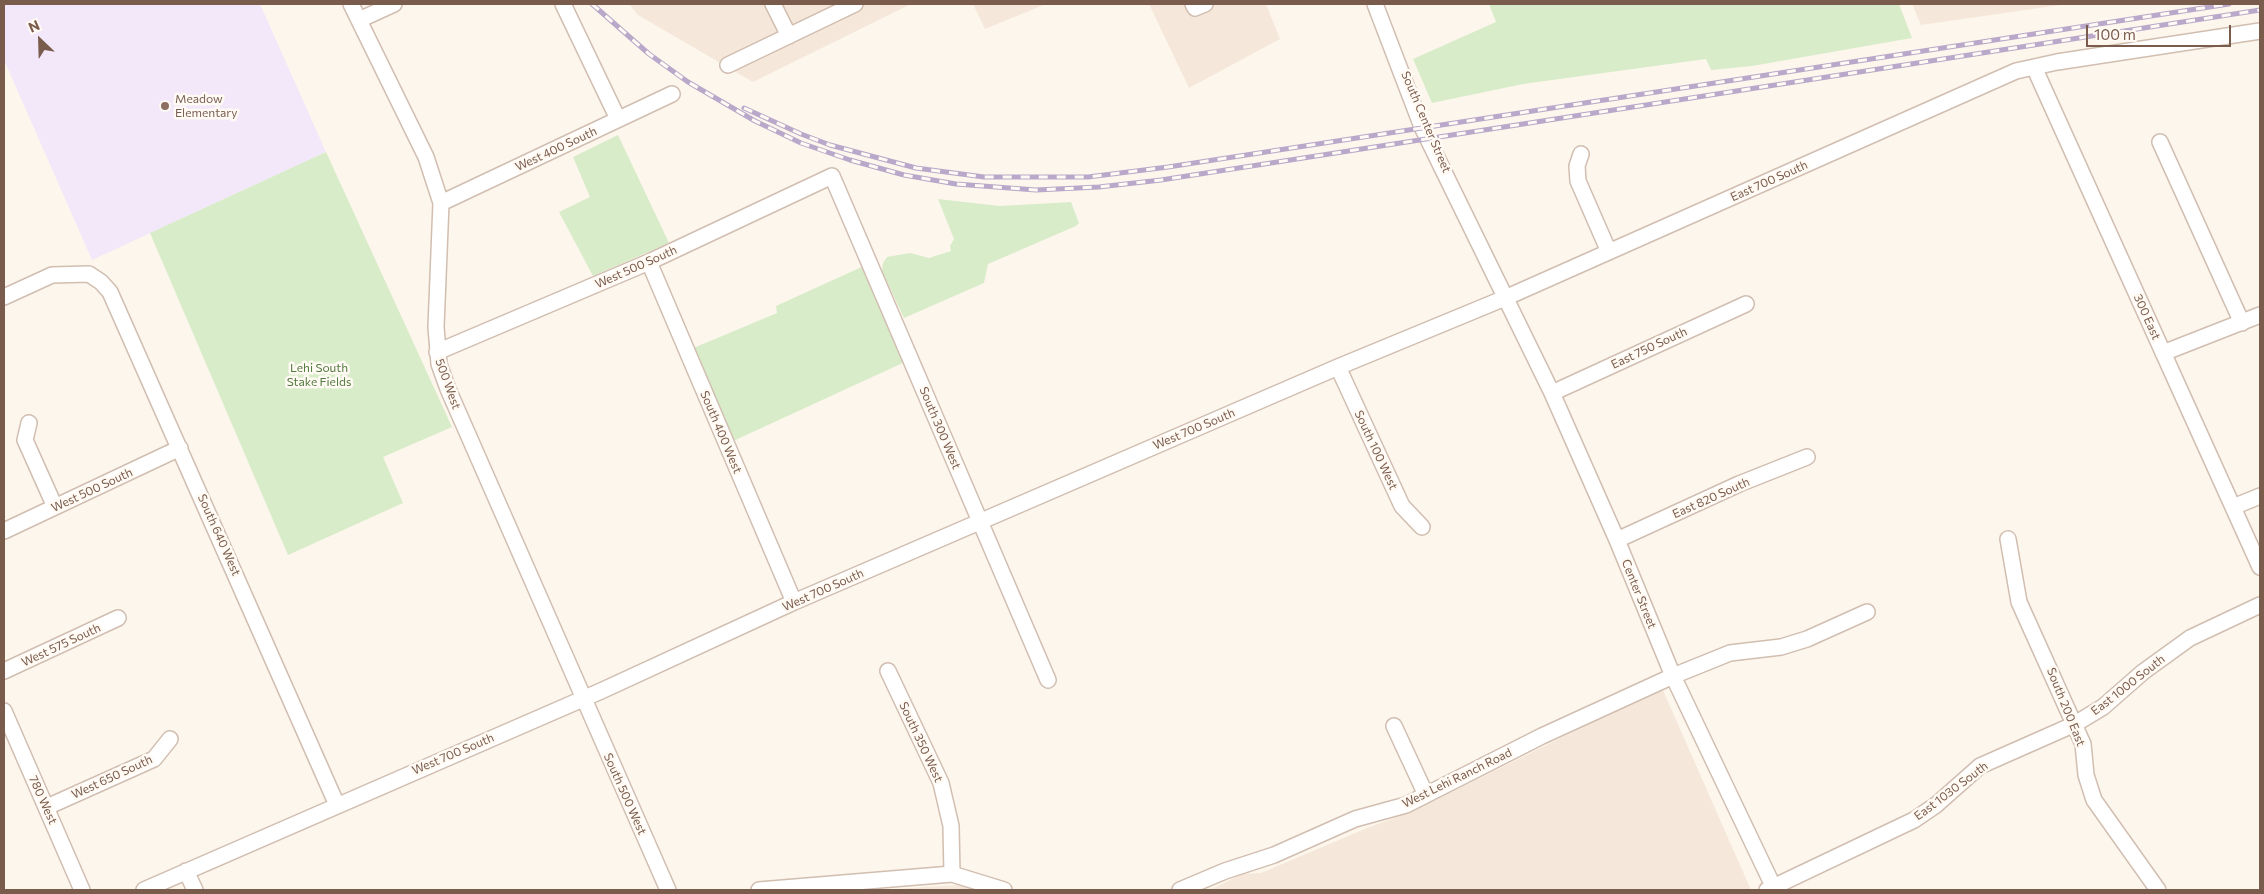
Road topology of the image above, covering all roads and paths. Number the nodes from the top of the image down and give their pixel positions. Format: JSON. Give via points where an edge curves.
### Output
{"nodes":[{"id":1,"x":351,"y":4,"type":"edge"},
{"id":2,"x":394,"y":4,"type":"edge"},
{"id":3,"x":564,"y":4,"type":"edge"},
{"id":4,"x":773,"y":4,"type":"edge"},
{"id":5,"x":855,"y":4,"type":"edge"},
{"id":6,"x":1375,"y":4,"type":"edge"},
{"id":7,"x":359,"y":20,"type":"junction"},
{"id":8,"x":2260,"y":30,"type":"edge"},
{"id":9,"x":789,"y":36,"type":"junction"},
{"id":10,"x":728,"y":65,"type":"dead end"},
{"id":11,"x":2034,"y":67,"type":"junction"},
{"id":12,"x":672,"y":94,"type":"dead end"},
{"id":13,"x":618,"y":119,"type":"junction"},
{"id":14,"x":2160,"y":142,"type":"dead end"},
{"id":15,"x":1580,"y":154,"type":"dead end"},
{"id":16,"x":832,"y":176,"type":"joint"},
{"id":17,"x":441,"y":203,"type":"junction"},
{"id":18,"x":1609,"y":252,"type":"junction"},
{"id":19,"x":649,"y":262,"type":"junction"},
{"id":20,"x":4,"y":297,"type":"edge"},
{"id":21,"x":1505,"y":298,"type":"junction"},
{"id":22,"x":1746,"y":304,"type":"dead end"},
{"id":23,"x":2260,"y":315,"type":"edge"},
{"id":24,"x":2242,"y":323,"type":"junction"},
{"id":25,"x":437,"y":352,"type":"junction"},
{"id":26,"x":2163,"y":353,"type":"junction"},
{"id":27,"x":1338,"y":366,"type":"junction"},
{"id":28,"x":1552,"y":393,"type":"junction"},
{"id":29,"x":29,"y":422,"type":"dead end"},
{"id":30,"x":180,"y":448,"type":"junction"},
{"id":31,"x":1806,"y":457,"type":"dead end"},
{"id":32,"x":2260,"y":496,"type":"edge"},
{"id":33,"x":55,"y":507,"type":"junction"},
{"id":34,"x":2233,"y":508,"type":"junction"},
{"id":35,"x":980,"y":521,"type":"junction"},
{"id":36,"x":1422,"y":527,"type":"dead end"},
{"id":37,"x":4,"y":531,"type":"edge"},
{"id":38,"x":2008,"y":539,"type":"dead end"},
{"id":39,"x":1617,"y":540,"type":"junction"},
{"id":40,"x":2260,"y":568,"type":"edge"},
{"id":41,"x":794,"y":602,"type":"junction"},
{"id":42,"x":2260,"y":605,"type":"edge"},
{"id":43,"x":1867,"y":612,"type":"dead end"},
{"id":44,"x":118,"y":618,"type":"dead end"},
{"id":45,"x":4,"y":671,"type":"edge"},
{"id":46,"x":888,"y":671,"type":"dead end"},
{"id":47,"x":1672,"y":676,"type":"junction"},
{"id":48,"x":1048,"y":680,"type":"dead end"},
{"id":49,"x":583,"y":698,"type":"junction"},
{"id":50,"x":4,"y":711,"type":"edge"},
{"id":51,"x":2075,"y":724,"type":"junction"},
{"id":52,"x":1394,"y":726,"type":"dead end"},
{"id":53,"x":170,"y":739,"type":"dead end"},
{"id":54,"x":1426,"y":795,"type":"junction"},
{"id":55,"x":337,"y":805,"type":"junction"},
{"id":56,"x":46,"y":807,"type":"junction"},
{"id":57,"x":186,"y":871,"type":"junction"},
{"id":58,"x":952,"y":874,"type":"junction"},
{"id":59,"x":863,"y":886,"type":"edge"},
{"id":60,"x":1772,"y":889,"type":"edge"},
{"id":61,"x":82,"y":890,"type":"edge"},
{"id":62,"x":144,"y":890,"type":"edge"},
{"id":63,"x":194,"y":890,"type":"edge"},
{"id":64,"x":668,"y":890,"type":"edge"},
{"id":65,"x":758,"y":890,"type":"edge"},
{"id":66,"x":1004,"y":890,"type":"edge"},
{"id":67,"x":1180,"y":890,"type":"edge"},
{"id":68,"x":2158,"y":890,"type":"edge"}],
"edges":[{"from":1,"to":7,"type":"street","name":"500 West"},
{"from":2,"to":7,"type":"street"},
{"from":3,"to":13,"type":"street"},
{"from":4,"to":9,"type":"street"},
{"from":5,"to":9,"type":"street"},
{"from":6,"to":21,"type":"street","name":"South Center Street","via":[[1448,168],[1454,189]]},
{"from":7,"to":17,"type":"street","name":"500 West","via":[[426,157]]},
{"from":8,"to":11,"type":"street","name":"East 700 South"},
{"from":9,"to":10,"type":"street"},
{"from":11,"to":18,"type":"street","name":"East 700 South","via":[[2016,71]]},
{"from":11,"to":26,"type":"street","name":"300 East"},
{"from":12,"to":13,"type":"street","name":"West 400 South"},
{"from":13,"to":17,"type":"street","name":"West 400 South"},
{"from":14,"to":24,"type":"street"},
{"from":15,"to":18,"type":"street","via":[[1578,182]]},
{"from":16,"to":19,"type":"street","name":"West 500 South"},
{"from":16,"to":35,"type":"street","name":"South 300 West"},
{"from":17,"to":25,"type":"street","name":"500 West"},
{"from":18,"to":21,"type":"street","name":"East 700 South"},
{"from":19,"to":25,"type":"street","name":"West 500 South"},
{"from":19,"to":41,"type":"street","name":"South 400 West"},
{"from":20,"to":30,"type":"street","name":"South 640 West","via":[[52,275],[89,274],[102,282],[110,292]]},
{"from":21,"to":27,"type":"street","name":"West 700 South"},
{"from":21,"to":28,"type":"street","name":"Center Street"},
{"from":22,"to":28,"type":"street","name":"East 750 South"},
{"from":23,"to":24,"type":"street"},
{"from":24,"to":26,"type":"street"},
{"from":25,"to":49,"type":"street","name":"500 West","via":[[448,389]]},
{"from":26,"to":34,"type":"street","name":"300 East"},
{"from":27,"to":35,"type":"street","name":"West 700 South"},
{"from":27,"to":36,"type":"street","name":"South 100 West","via":[[1402,506]]},
{"from":28,"to":39,"type":"street","name":"Center Street"},
{"from":29,"to":33,"type":"street","via":[[25,440]]},
{"from":30,"to":33,"type":"street","name":"West 500 South"},
{"from":30,"to":55,"type":"street","name":"South 640 West"},
{"from":31,"to":39,"type":"street","name":"East 820 South"},
{"from":32,"to":34,"type":"street"},
{"from":33,"to":37,"type":"street","name":"West 500 South"},
{"from":34,"to":40,"type":"street","name":"300 East"},
{"from":35,"to":41,"type":"street","name":"West 700 South"},
{"from":35,"to":48,"type":"street","name":"South 300 West"},
{"from":38,"to":51,"type":"street","name":"South 200 East","via":[[2019,602]]},
{"from":39,"to":47,"type":"street","name":"Center Street"},
{"from":41,"to":49,"type":"street","name":"West 700 South"},
{"from":42,"to":51,"type":"street","name":"East 1000 South","via":[[2190,638],[2142,672],[2104,707]]},
{"from":43,"to":47,"type":"street","name":"West Lehi Ranch Road","via":[[1781,647],[1730,653]]},
{"from":44,"to":45,"type":"street","name":"West 575 South"},
{"from":46,"to":58,"type":"street","name":"South 350 West","via":[[941,783],[950,826]]},
{"from":47,"to":54,"type":"street","name":"West Lehi Ranch Road","via":[[1542,736]]},
{"from":47,"to":60,"type":"street","name":"Center Street"},
{"from":49,"to":55,"type":"street","name":"West 700 South"},
{"from":49,"to":64,"type":"street","name":"South 500 West"},
{"from":50,"to":56,"type":"street","name":"780 West"},
{"from":51,"to":60,"type":"street","name":"East 1030 South","via":[[1980,766],[1914,820]]},
{"from":51,"to":68,"type":"street","name":"South 200 East","via":[[2083,744],[2086,775],[2094,800]]},
{"from":52,"to":54,"type":"street"},
{"from":53,"to":56,"type":"street","name":"West 650 South","via":[[154,759]]},
{"from":54,"to":67,"type":"street","name":"West Lehi Ranch Road","via":[[1406,805],[1355,819],[1274,856]]},
{"from":55,"to":57,"type":"street","name":"West 700 South"},
{"from":56,"to":61,"type":"street","name":"780 West"},
{"from":57,"to":62,"type":"street","name":"West 700 South"},
{"from":57,"to":63,"type":"street"},
{"from":58,"to":59,"type":"street"},
{"from":58,"to":66,"type":"street"},
{"from":59,"to":65,"type":"street"}]}
